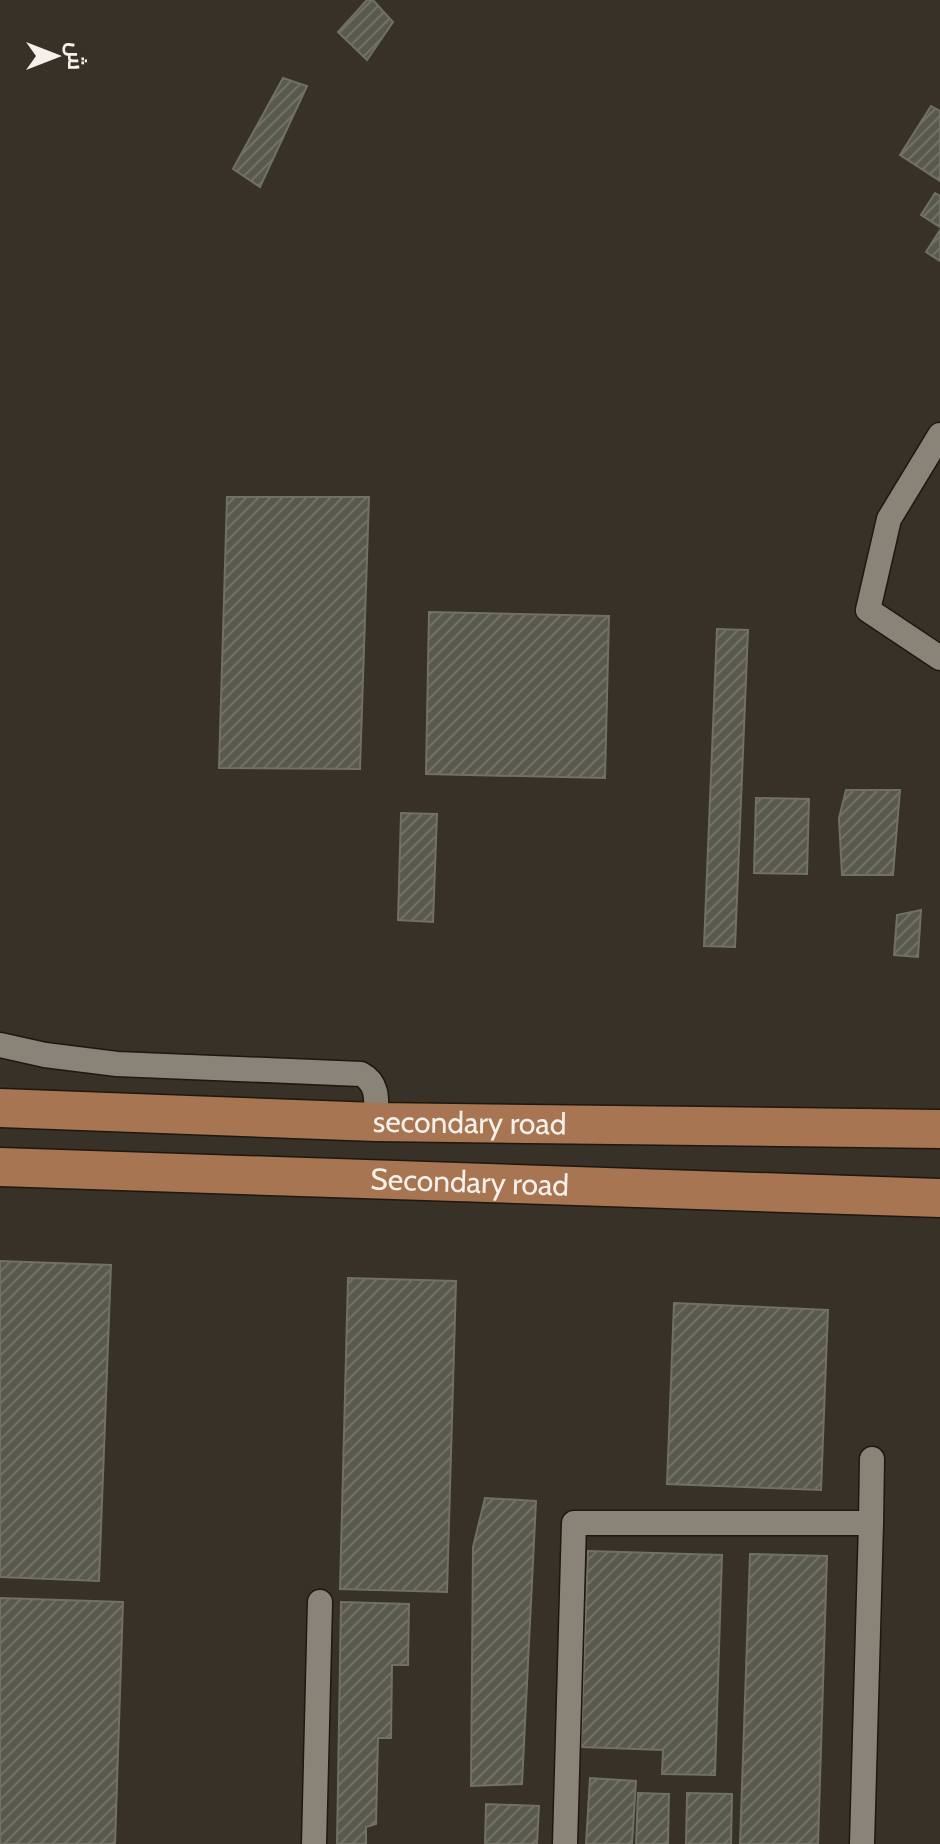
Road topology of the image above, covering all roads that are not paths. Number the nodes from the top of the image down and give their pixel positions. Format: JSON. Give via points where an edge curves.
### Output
{"nodes":[{"id":1,"x":940,"y":435,"type":"edge"},
{"id":2,"x":940,"y":658,"type":"edge"},
{"id":3,"x":0,"y":1045,"type":"edge"},
{"id":4,"x":0,"y":1108,"type":"edge"},
{"id":5,"x":376,"y":1122,"type":"junction"},
{"id":6,"x":940,"y":1129,"type":"edge"},
{"id":7,"x":0,"y":1167,"type":"edge"},
{"id":8,"x":940,"y":1198,"type":"edge"},
{"id":9,"x":872,"y":1459,"type":"dead end"},
{"id":10,"x":871,"y":1523,"type":"junction"},
{"id":11,"x":320,"y":1602,"type":"dead end"},
{"id":12,"x":314,"y":1844,"type":"edge"},
{"id":13,"x":565,"y":1844,"type":"edge"},
{"id":14,"x":862,"y":1844,"type":"edge"}],
"edges":[{"from":1,"to":2,"type":"street","via":[[889,519],[868,610]]},
{"from":3,"to":5,"type":"street","via":[[117,1064],[361,1074],[376,1092]]},
{"from":4,"to":5,"type":"main road","name":"secondary road"},
{"from":5,"to":6,"type":"main road","name":"secondary road"},
{"from":7,"to":8,"type":"main road","name":"Secondary road"},
{"from":9,"to":10,"type":"street"},
{"from":10,"to":13,"type":"street","via":[[574,1523]]},
{"from":10,"to":14,"type":"street"},
{"from":11,"to":12,"type":"street"}]}
